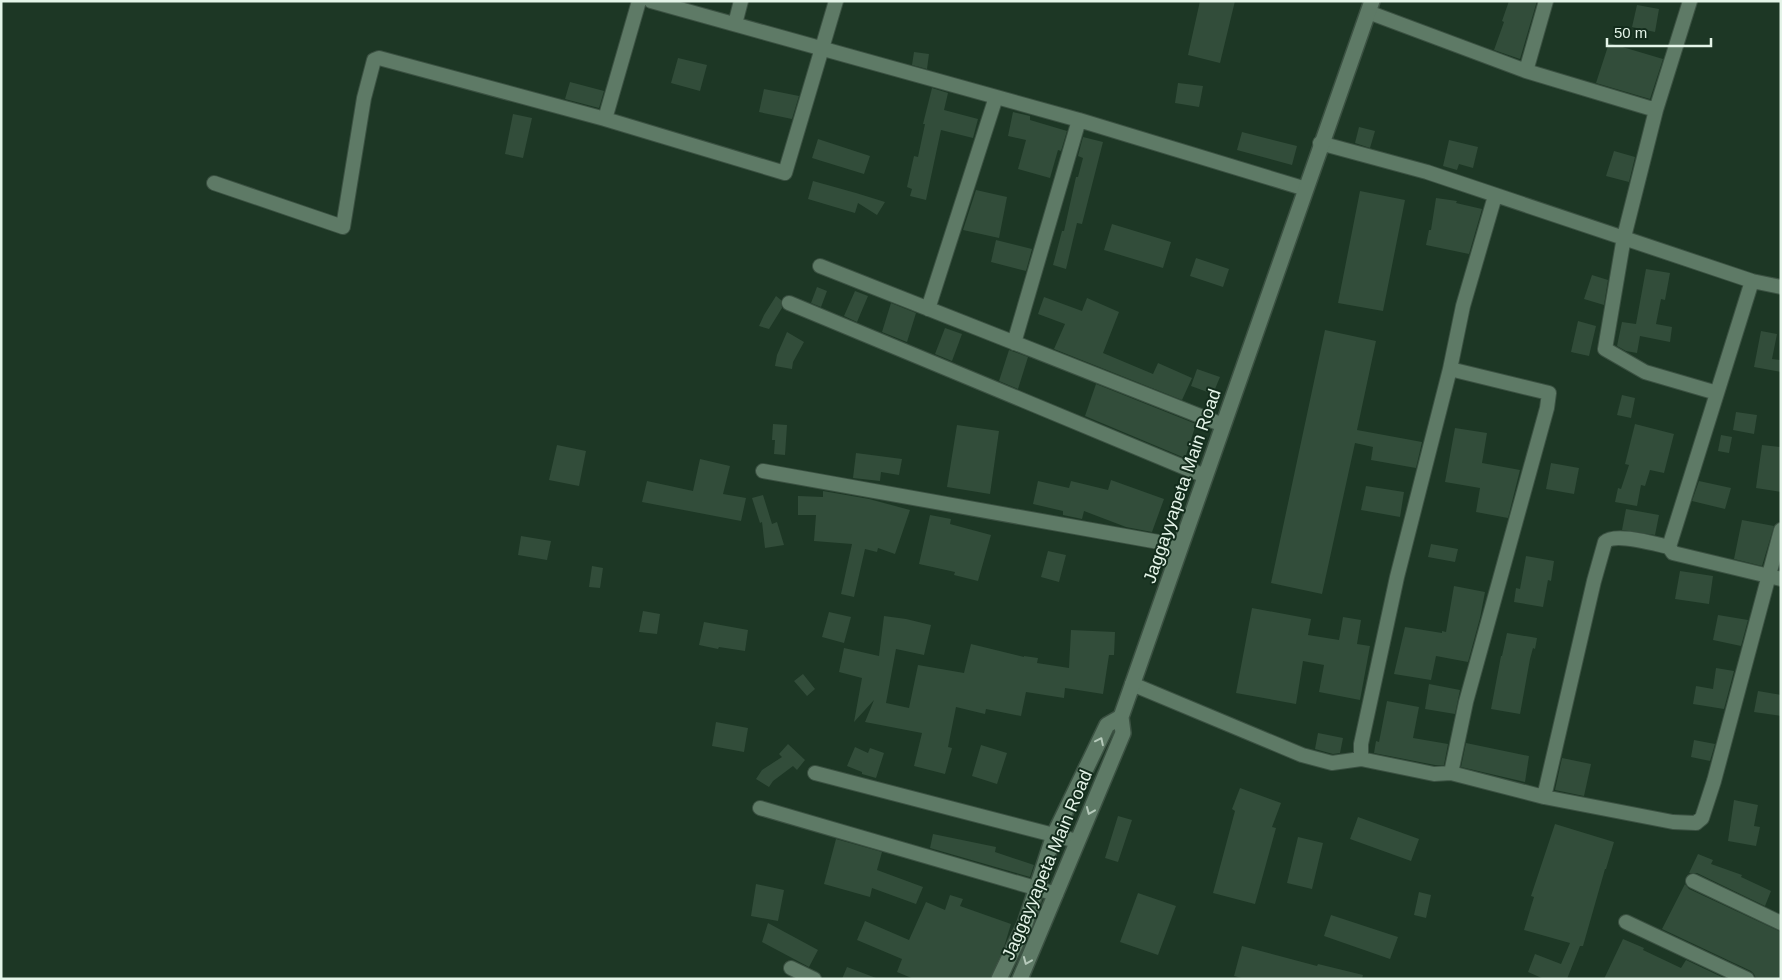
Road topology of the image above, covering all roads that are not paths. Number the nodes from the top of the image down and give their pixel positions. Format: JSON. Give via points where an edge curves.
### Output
{"nodes":[{"id":1,"x":639,"y":1,"type":"edge"},
{"id":2,"x":651,"y":1,"type":"edge"},
{"id":3,"x":741,"y":1,"type":"edge"},
{"id":4,"x":836,"y":1,"type":"edge"},
{"id":5,"x":1546,"y":1,"type":"edge"},
{"id":6,"x":1690,"y":1,"type":"edge"},
{"id":7,"x":1370,"y":7,"type":"edge"},
{"id":8,"x":735,"y":24,"type":"junction"},
{"id":9,"x":822,"y":49,"type":"junction"},
{"id":10,"x":1526,"y":71,"type":"junction"},
{"id":11,"x":996,"y":98,"type":"junction"},
{"id":12,"x":1656,"y":110,"type":"junction"},
{"id":13,"x":605,"y":119,"type":"junction"},
{"id":14,"x":1079,"y":120,"type":"junction"},
{"id":15,"x":1321,"y":143,"type":"junction"},
{"id":16,"x":214,"y":183,"type":"dead end"},
{"id":17,"x":1306,"y":189,"type":"junction"},
{"id":18,"x":1495,"y":196,"type":"junction"},
{"id":19,"x":1624,"y":237,"type":"junction"},
{"id":20,"x":820,"y":266,"type":"dead end"},
{"id":21,"x":1752,"y":281,"type":"junction"},
{"id":22,"x":1781,"y":287,"type":"edge"},
{"id":23,"x":789,"y":303,"type":"dead end"},
{"id":24,"x":928,"y":309,"type":"junction"},
{"id":25,"x":1014,"y":343,"type":"junction"},
{"id":26,"x":1450,"y":369,"type":"junction"},
{"id":27,"x":1717,"y":393,"type":"junction"},
{"id":28,"x":1223,"y":425,"type":"junction"},
{"id":29,"x":763,"y":471,"type":"dead end"},
{"id":30,"x":1205,"y":476,"type":"junction"},
{"id":31,"x":1781,"y":530,"type":"edge"},
{"id":32,"x":1181,"y":546,"type":"junction"},
{"id":33,"x":1669,"y":547,"type":"junction"},
{"id":34,"x":1775,"y":578,"type":"edge"},
{"id":35,"x":1132,"y":684,"type":"junction"},
{"id":36,"x":1121,"y":717,"type":"junction"},
{"id":37,"x":1361,"y":759,"type":"junction"},
{"id":38,"x":815,"y":773,"type":"dead end"},
{"id":39,"x":1451,"y":773,"type":"junction"},
{"id":40,"x":1544,"y":797,"type":"junction"},
{"id":41,"x":760,"y":808,"type":"dead end"},
{"id":42,"x":1054,"y":835,"type":"junction"},
{"id":43,"x":1077,"y":841,"type":"junction"},
{"id":44,"x":1692,"y":881,"type":"dead end"},
{"id":45,"x":1037,"y":888,"type":"junction"},
{"id":46,"x":1056,"y":894,"type":"junction"},
{"id":47,"x":1626,"y":922,"type":"dead end"},
{"id":48,"x":1781,"y":923,"type":"edge"},
{"id":49,"x":791,"y":968,"type":"dead end"},
{"id":50,"x":814,"y":979,"type":"edge"},
{"id":51,"x":999,"y":979,"type":"edge"},
{"id":52,"x":1020,"y":979,"type":"edge"},
{"id":53,"x":1747,"y":979,"type":"edge"}],
"edges":[{"from":1,"to":13,"type":"street"},
{"from":2,"to":8,"type":"street"},
{"from":3,"to":8,"type":"street"},
{"from":4,"to":9,"type":"street"},
{"from":5,"to":10,"type":"street"},
{"from":6,"to":12,"type":"street"},
{"from":7,"to":10,"type":"street"},
{"from":7,"to":15,"type":"main road","name":"Jaggayyapeta Main Road"},
{"from":8,"to":9,"type":"street"},
{"from":9,"to":11,"type":"street"},
{"from":9,"to":13,"type":"street","via":[[785,174]]},
{"from":10,"to":12,"type":"street"},
{"from":11,"to":14,"type":"street"},
{"from":11,"to":24,"type":"street"},
{"from":12,"to":19,"type":"street"},
{"from":13,"to":16,"type":"street","via":[[378,58],[374,60],[364,98],[343,226]]},
{"from":14,"to":17,"type":"street"},
{"from":14,"to":25,"type":"street"},
{"from":15,"to":17,"type":"main road","name":"Jaggayyapeta Main Road"},
{"from":15,"to":18,"type":"street","via":[[1427,172]]},
{"from":17,"to":28,"type":"main road","name":"Jaggayyapeta Main Road"},
{"from":18,"to":19,"type":"street"},
{"from":18,"to":26,"type":"street","via":[[1463,306]]},
{"from":19,"to":21,"type":"street"},
{"from":19,"to":27,"type":"street","via":[[1605,349],[1645,372]]},
{"from":20,"to":24,"type":"street"},
{"from":21,"to":22,"type":"street"},
{"from":21,"to":27,"type":"street"},
{"from":23,"to":30,"type":"street"},
{"from":24,"to":25,"type":"street"},
{"from":25,"to":28,"type":"street"},
{"from":26,"to":37,"type":"street","via":[[1395,587],[1361,744]]},
{"from":26,"to":39,"type":"street","via":[[1549,393],[1466,702]]},
{"from":27,"to":33,"type":"street"},
{"from":28,"to":30,"type":"main road","name":"Jaggayyapeta Main Road"},
{"from":29,"to":32,"type":"street"},
{"from":30,"to":32,"type":"main road","name":"Jaggayyapeta Main Road"},
{"from":31,"to":34,"type":"street"},
{"from":32,"to":35,"type":"main road","name":"Jaggayyapeta Main Road"},
{"from":33,"to":34,"type":"street","via":[[1673,553]]},
{"from":33,"to":40,"type":"street","via":[[1619,538],[1605,542]]},
{"from":34,"to":40,"type":"street","via":[[1702,818],[1696,823],[1673,822]]},
{"from":35,"to":36,"type":"main road","name":"Jaggayyapeta Main Road"},
{"from":35,"to":37,"type":"street","via":[[1302,755],[1332,762]]},
{"from":42,"to":36,"type":"main road","one_way":true,"via":[[1107,725]]},
{"from":36,"to":43,"type":"main road","name":"Jaggayyapeta Main Road","one_way":true,"via":[[1122,733]]},
{"from":37,"to":39,"type":"street","via":[[1434,774]]},
{"from":38,"to":42,"type":"street"},
{"from":39,"to":40,"type":"street"},
{"from":41,"to":45,"type":"street"},
{"from":42,"to":43,"type":"street"},
{"from":42,"to":45,"type":"main road"},
{"from":43,"to":46,"type":"main road","name":"Jaggayyapeta Main Road"},
{"from":44,"to":48,"type":"street"},
{"from":45,"to":46,"type":"street"},
{"from":45,"to":51,"type":"main road","via":[[1026,924]]},
{"from":46,"to":52,"type":"main road","name":"Jaggayyapeta Main Road","one_way":true},
{"from":47,"to":53,"type":"street"},
{"from":49,"to":50,"type":"street"}]}
